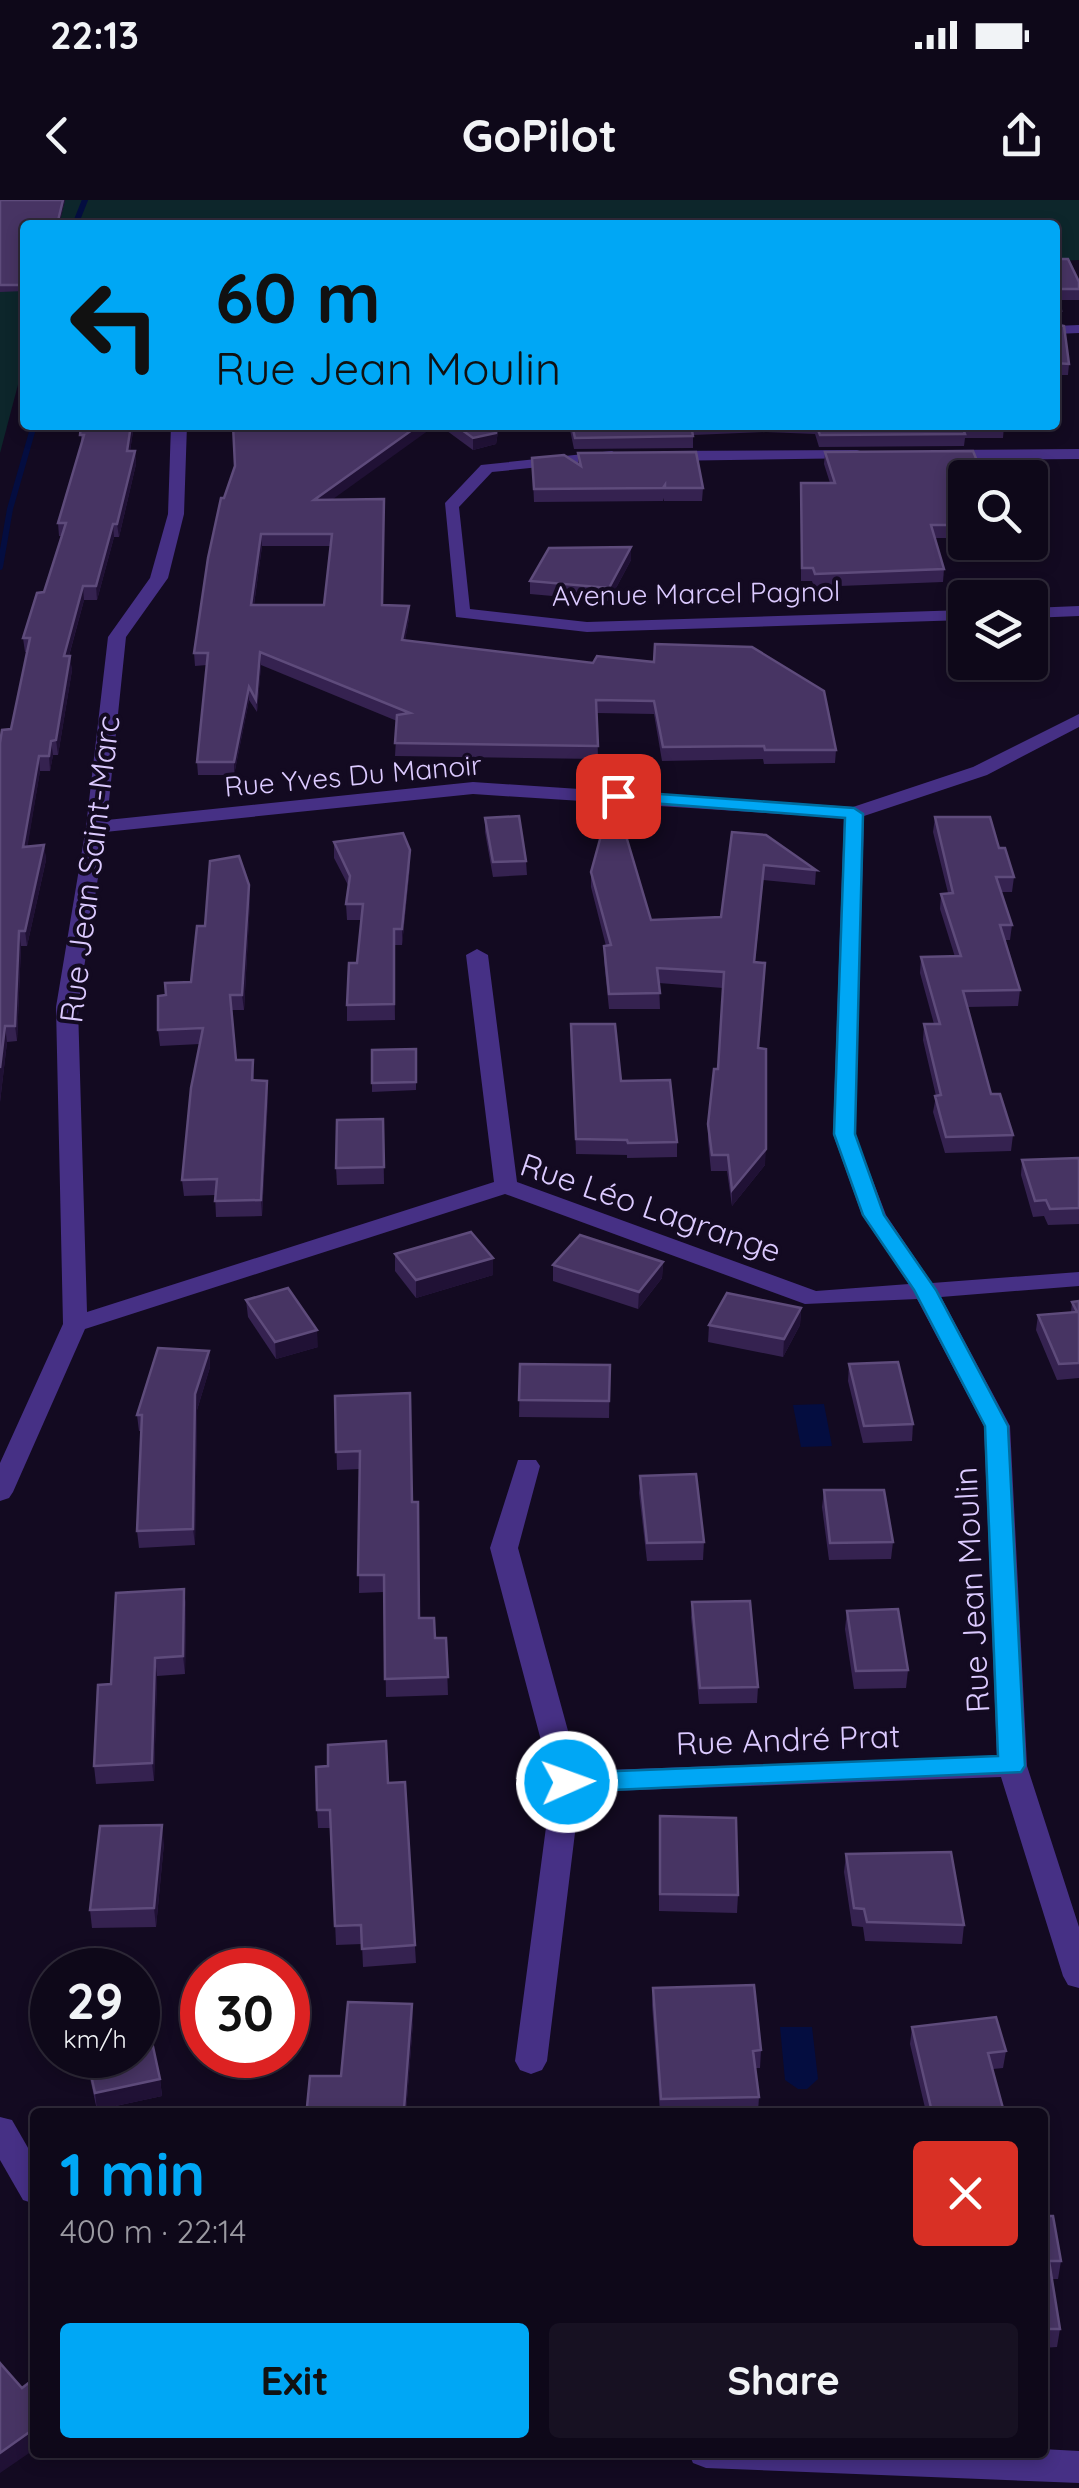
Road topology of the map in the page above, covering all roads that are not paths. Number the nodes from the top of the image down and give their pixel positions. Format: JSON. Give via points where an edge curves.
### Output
{"nodes":[{"id":1,"x":178,"y":430,"type":"edge"},
{"id":2,"x":1079,"y":454,"type":"edge"},
{"id":3,"x":881,"y":455,"type":"edge"},
{"id":4,"x":920,"y":455,"type":"edge"},
{"id":5,"x":623,"y":456,"type":"edge"},
{"id":6,"x":642,"y":456,"type":"edge"},
{"id":7,"x":1079,"y":612,"type":"edge"},
{"id":8,"x":1048,"y":613,"type":"edge"},
{"id":9,"x":948,"y":616,"type":"edge"},
{"id":10,"x":1079,"y":720,"type":"edge"},
{"id":11,"x":854,"y":814,"type":"junction"},
{"id":12,"x":96,"y":828,"type":"junction"},
{"id":13,"x":477,"y":955,"type":"dead end"},
{"id":14,"x":506,"y":1186,"type":"junction"},
{"id":15,"x":1079,"y":1279,"type":"edge"},
{"id":16,"x":925,"y":1290,"type":"junction"},
{"id":17,"x":75,"y":1324,"type":"junction"},
{"id":18,"x":527,"y":1466,"type":"dead end"},
{"id":19,"x":0,"y":1492,"type":"edge"},
{"id":20,"x":1012,"y":1766,"type":"junction"},
{"id":21,"x":567,"y":1782,"type":"junction"},
{"id":22,"x":1079,"y":1976,"type":"edge"},
{"id":23,"x":531,"y":2061,"type":"dead end"},
{"id":24,"x":0,"y":2130,"type":"edge"},
{"id":25,"x":30,"y":2181,"type":"edge"},
{"id":26,"x":846,"y":2458,"type":"edge"},
{"id":27,"x":1079,"y":2468,"type":"edge"}],
"edges":[{"from":1,"to":12,"type":"street","name":"Rue Jean Saint-Marc","via":[[176,514],[159,578],[117,638]]},
{"from":2,"to":4,"type":"street"},
{"from":3,"to":6,"type":"street"},
{"from":5,"to":9,"type":"street","name":"Avenue Marcel Pagnol","via":[[487,468],[451,506],[462,613],[587,627]]},
{"from":7,"to":8,"type":"street"},
{"from":10,"to":11,"type":"street","via":[[980,771]]},
{"from":11,"to":12,"type":"street","name":"Rue Yves Du Manoir","via":[[473,788]]},
{"from":11,"to":16,"type":"street","name":"Rue Jean Moulin","via":[[844,1134],[874,1215]]},
{"from":12,"to":17,"type":"street","name":"Rue Jean Saint-Marc","via":[[67,1007]]},
{"from":13,"to":14,"type":"street"},
{"from":14,"to":16,"type":"street","name":"Rue Léo Lagrange","via":[[814,1299]]},
{"from":14,"to":17,"type":"street","name":"Rue Léo Lagrange"},
{"from":15,"to":16,"type":"street","name":"Rue Léo Lagrange"},
{"from":16,"to":20,"type":"street","name":"Rue Jean Moulin","via":[[996,1426]]},
{"from":17,"to":19,"type":"street","name":"Rue Jean Saint-Marc"},
{"from":18,"to":21,"type":"street","via":[[504,1548]]},
{"from":20,"to":21,"type":"street","name":"Rue André Prat"},
{"from":20,"to":22,"type":"street","name":"Rue Jean Moulin"},
{"from":21,"to":23,"type":"street"},
{"from":24,"to":25,"type":"street"},
{"from":26,"to":27,"type":"street"}]}
